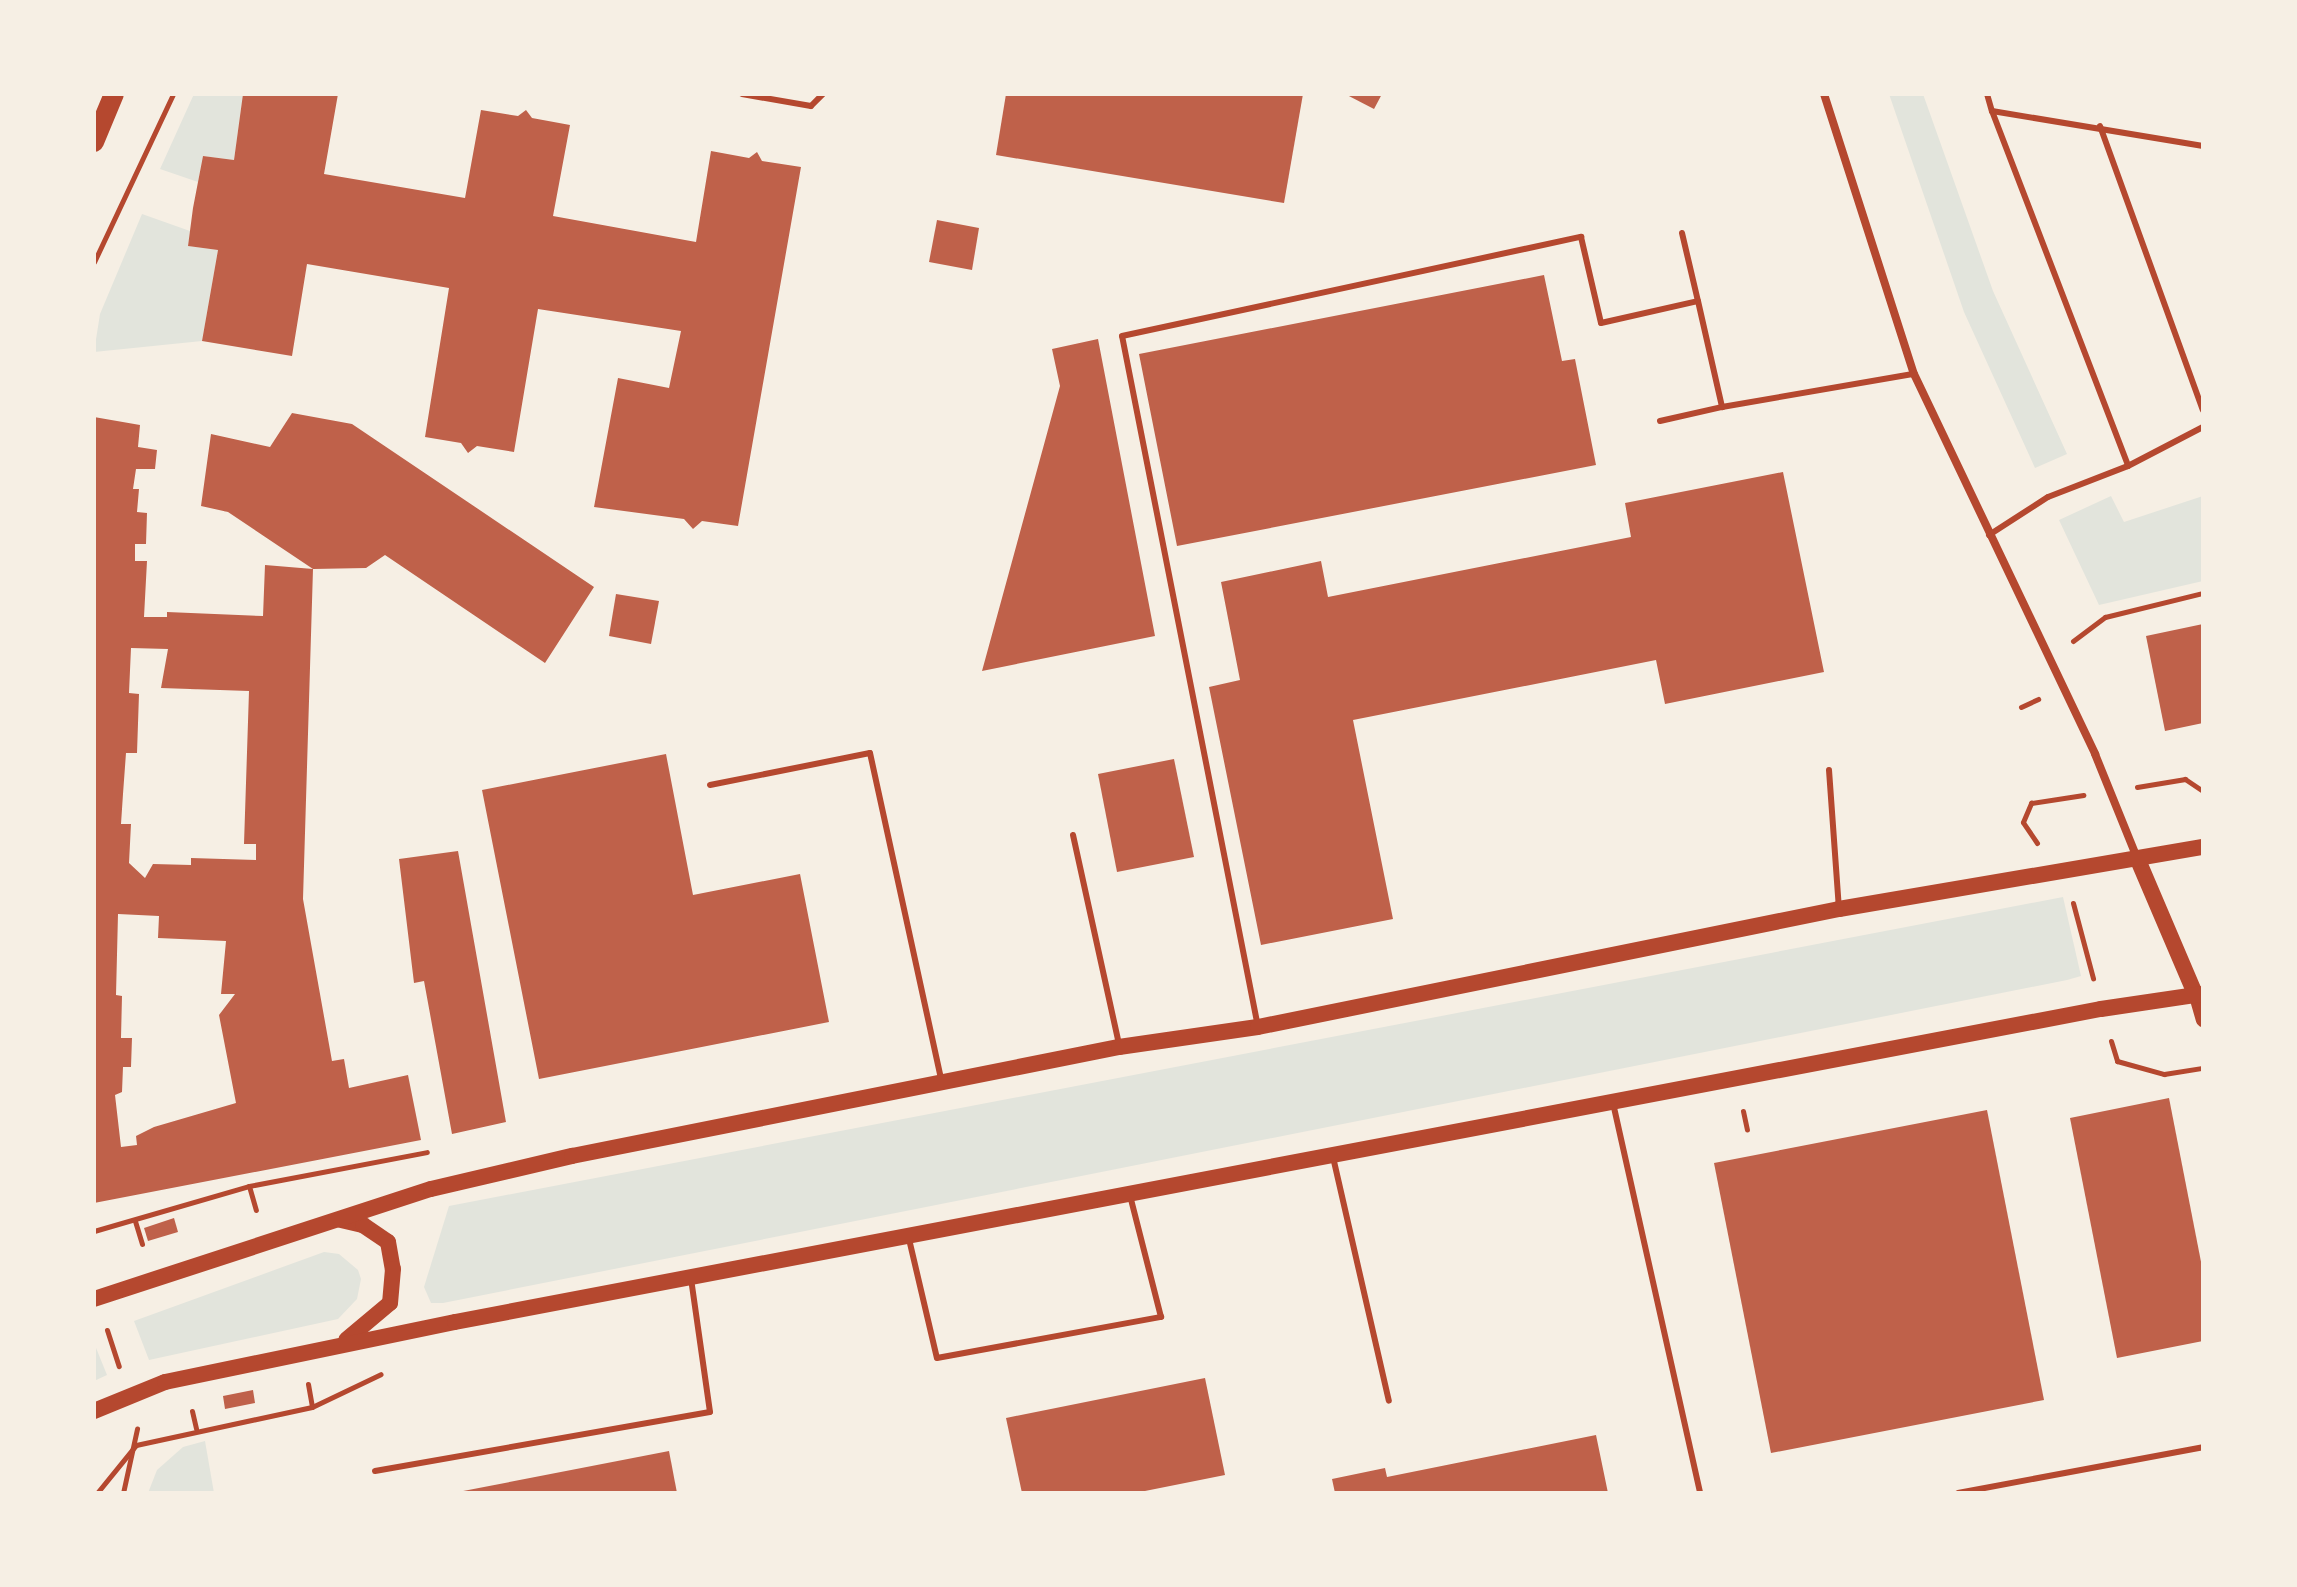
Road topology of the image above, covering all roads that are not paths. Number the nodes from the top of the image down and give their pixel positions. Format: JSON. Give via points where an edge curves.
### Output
{"nodes":[{"id":1,"x":114,"y":94,"type":"edge"},
{"id":2,"x":742,"y":94,"type":"edge"},
{"id":3,"x":823,"y":94,"type":"edge"},
{"id":4,"x":1824,"y":94,"type":"edge"},
{"id":5,"x":1987,"y":94,"type":"edge"},
{"id":6,"x":1992,"y":111,"type":"junction"},
{"id":7,"x":2100,"y":126,"type":"junction"},
{"id":8,"x":94,"y":142,"type":"edge"},
{"id":9,"x":2203,"y":146,"type":"edge"},
{"id":10,"x":1682,"y":233,"type":"dead end"},
{"id":11,"x":1698,"y":301,"type":"junction"},
{"id":12,"x":1914,"y":374,"type":"junction"},
{"id":13,"x":1722,"y":407,"type":"junction"},
{"id":14,"x":2203,"y":410,"type":"edge"},
{"id":15,"x":1660,"y":421,"type":"dead end"},
{"id":16,"x":2203,"y":427,"type":"edge"},
{"id":17,"x":2128,"y":466,"type":"junction"},
{"id":18,"x":1988,"y":535,"type":"junction"},
{"id":19,"x":1829,"y":770,"type":"dead end"},
{"id":20,"x":710,"y":785,"type":"dead end"},
{"id":21,"x":1073,"y":835,"type":"dead end"},
{"id":22,"x":2203,"y":847,"type":"edge"},
{"id":23,"x":2138,"y":860,"type":"junction"},
{"id":24,"x":1839,"y":909,"type":"junction"},
{"id":25,"x":2199,"y":995,"type":"edge"},
{"id":26,"x":2203,"y":1020,"type":"edge"},
{"id":27,"x":1258,"y":1027,"type":"junction"},
{"id":28,"x":1119,"y":1047,"type":"junction"},
{"id":29,"x":943,"y":1086,"type":"junction"},
{"id":30,"x":1613,"y":1103,"type":"junction"},
{"id":31,"x":1333,"y":1157,"type":"junction"},
{"id":32,"x":1130,"y":1195,"type":"junction"},
{"id":33,"x":341,"y":1220,"type":"junction"},
{"id":34,"x":909,"y":1237,"type":"junction"},
{"id":35,"x":691,"y":1278,"type":"junction"},
{"id":36,"x":95,"y":1298,"type":"edge"},
{"id":37,"x":338,"y":1346,"type":"junction"},
{"id":38,"x":1389,"y":1401,"type":"dead end"},
{"id":39,"x":94,"y":1411,"type":"edge"},
{"id":40,"x":2203,"y":1447,"type":"edge"},
{"id":41,"x":375,"y":1471,"type":"dead end"},
{"id":42,"x":1700,"y":1493,"type":"edge"},
{"id":43,"x":1958,"y":1493,"type":"edge"}],
"edges":[{"from":1,"to":8,"type":"main road"},
{"from":2,"to":3,"type":"lane","via":[[811,106]]},
{"from":4,"to":12,"type":"street"},
{"from":5,"to":6,"type":"lane"},
{"from":6,"to":7,"type":"lane"},
{"from":6,"to":17,"type":"lane"},
{"from":7,"to":9,"type":"lane"},
{"from":7,"to":14,"type":"lane"},
{"from":10,"to":11,"type":"lane"},
{"from":11,"to":13,"type":"lane"},
{"from":11,"to":27,"type":"lane","via":[[1601,323],[1581,237],[1122,336]]},
{"from":12,"to":13,"type":"lane"},
{"from":12,"to":18,"type":"street"},
{"from":13,"to":15,"type":"lane"},
{"from":16,"to":17,"type":"lane"},
{"from":17,"to":18,"type":"lane","via":[[2048,497]]},
{"from":18,"to":23,"type":"street","via":[[2111,791]]},
{"from":19,"to":24,"type":"lane"},
{"from":20,"to":29,"type":"lane","via":[[870,753]]},
{"from":21,"to":28,"type":"lane"},
{"from":22,"to":23,"type":"main road"},
{"from":23,"to":24,"type":"main road"},
{"from":23,"to":25,"type":"main road"},
{"from":24,"to":27,"type":"main road"},
{"from":25,"to":26,"type":"street"},
{"from":25,"to":30,"type":"main road"},
{"from":27,"to":28,"type":"main road"},
{"from":28,"to":29,"type":"main road"},
{"from":29,"to":33,"type":"main road","via":[[572,1156],[431,1189]]},
{"from":30,"to":31,"type":"main road"},
{"from":30,"to":42,"type":"lane"},
{"from":31,"to":32,"type":"main road"},
{"from":31,"to":38,"type":"lane"},
{"from":32,"to":34,"type":"main road"},
{"from":32,"to":34,"type":"lane","via":[[1161,1317],[937,1358]]},
{"from":33,"to":36,"type":"main road"},
{"from":33,"to":37,"type":"main road","via":[[363,1225],[388,1242],[394,1287],[380,1316]]},
{"from":34,"to":35,"type":"main road"},
{"from":35,"to":37,"type":"main road"},
{"from":35,"to":41,"type":"lane","via":[[710,1412]]},
{"from":37,"to":39,"type":"main road","via":[[165,1382]]},
{"from":40,"to":43,"type":"lane"}]}
